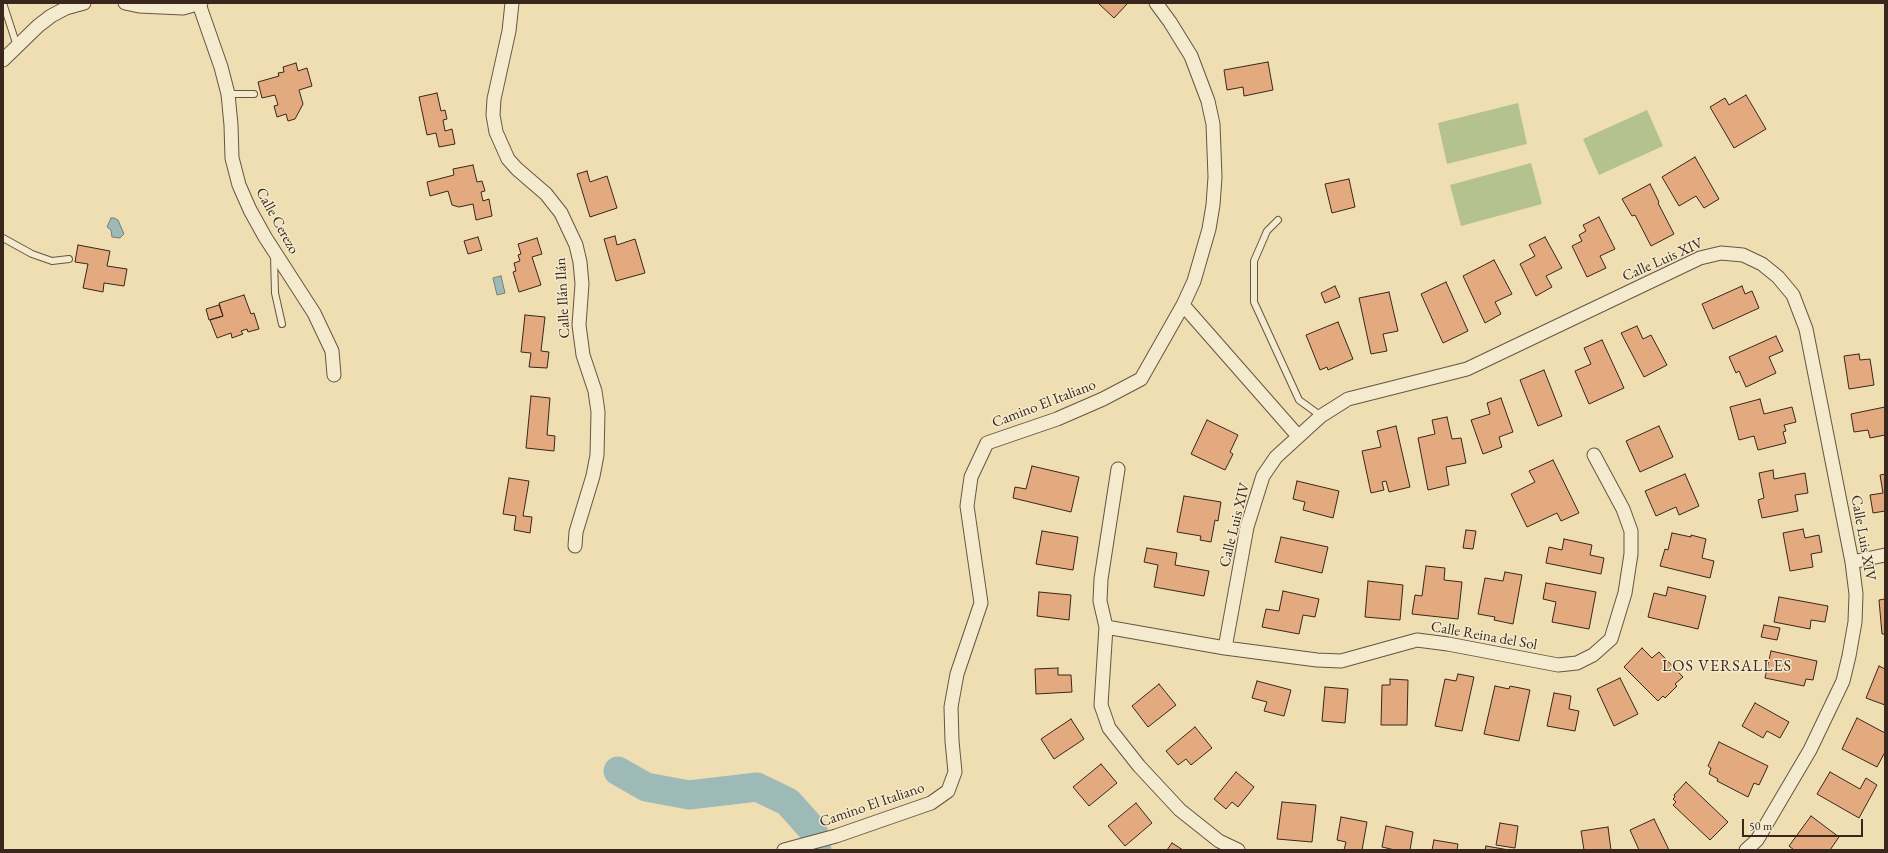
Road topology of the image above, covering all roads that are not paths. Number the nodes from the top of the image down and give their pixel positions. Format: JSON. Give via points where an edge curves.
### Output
{"nodes":[{"id":1,"x":3,"y":3,"type":"edge"},
{"id":2,"x":84,"y":3,"type":"edge"},
{"id":3,"x":124,"y":3,"type":"edge"},
{"id":4,"x":512,"y":3,"type":"edge"},
{"id":5,"x":1156,"y":3,"type":"edge"},
{"id":6,"x":200,"y":4,"type":"edge"},
{"id":7,"x":17,"y":46,"type":"junction"},
{"id":8,"x":3,"y":60,"type":"edge"},
{"id":9,"x":228,"y":94,"type":"junction"},
{"id":10,"x":254,"y":94,"type":"dead end"},
{"id":11,"x":1278,"y":220,"type":"dead end"},
{"id":12,"x":3,"y":238,"type":"edge"},
{"id":13,"x":274,"y":252,"type":"junction"},
{"id":14,"x":69,"y":259,"type":"dead end"},
{"id":15,"x":1183,"y":305,"type":"junction"},
{"id":16,"x":282,"y":324,"type":"dead end"},
{"id":17,"x":334,"y":376,"type":"dead end"},
{"id":18,"x":1321,"y":416,"type":"junction"},
{"id":19,"x":1298,"y":436,"type":"junction"},
{"id":20,"x":1594,"y":455,"type":"dead end"},
{"id":21,"x":1118,"y":469,"type":"dead end"},
{"id":22,"x":575,"y":546,"type":"dead end"},
{"id":23,"x":1885,"y":555,"type":"edge"},
{"id":24,"x":1852,"y":562,"type":"junction"},
{"id":25,"x":1106,"y":627,"type":"junction"},
{"id":26,"x":1225,"y":648,"type":"junction"},
{"id":27,"x":784,"y":850,"type":"edge"},
{"id":28,"x":1238,"y":850,"type":"edge"},
{"id":29,"x":1746,"y":850,"type":"edge"}],
"edges":[{"from":1,"to":7,"type":"lane"},
{"from":2,"to":7,"type":"street","via":[[51,16]]},
{"from":3,"to":6,"type":"street","via":[[183,8]]},
{"from":4,"to":22,"type":"street","name":"Calle Ilán Ilán","via":[[509,31],[494,99],[496,132],[508,159],[546,194],[561,213],[576,245],[582,284],[579,308],[583,355],[595,391],[598,412],[597,455],[576,532]]},
{"from":5,"to":15,"type":"street","name":"Camino El Italiano","via":[[1191,56],[1208,101],[1213,124],[1215,177],[1210,229],[1194,281]]},
{"from":6,"to":9,"type":"street","name":"Calle Cerezo"},
{"from":7,"to":8,"type":"street"},
{"from":9,"to":10,"type":"lane"},
{"from":9,"to":13,"type":"street","name":"Calle Cerezo","via":[[232,124],[232,158],[239,185]]},
{"from":11,"to":18,"type":"lane","via":[[1267,231],[1254,261],[1254,302],[1298,400]]},
{"from":12,"to":14,"type":"lane","via":[[32,254],[52,261]]},
{"from":13,"to":16,"type":"lane","via":[[275,293]]},
{"from":13,"to":17,"type":"street","name":"Calle Cerezo","via":[[323,331],[332,351]]},
{"from":15,"to":19,"type":"street"},
{"from":15,"to":27,"type":"street","name":"Camino El Italiano","via":[[1141,379],[1057,419],[987,443],[971,477],[967,506],[981,603],[957,674],[951,708],[955,772],[948,791],[931,803],[836,836]]},
{"from":18,"to":19,"type":"street","name":"Calle Luis XIV"},
{"from":18,"to":24,"type":"street","name":"Calle Luis XIV","via":[[1348,399],[1467,369],[1700,258],[1721,253],[1743,255],[1762,264],[1778,277],[1793,295],[1806,328]]},
{"from":19,"to":26,"type":"street","name":"Calle Luis XIV","via":[[1276,457],[1264,476],[1252,506]]},
{"from":20,"to":26,"type":"street","name":"Calle Reina del Sol","via":[[1623,509],[1630,532],[1631,554],[1625,593],[1613,634],[1593,655],[1577,663],[1558,665],[1417,640],[1341,661]]},
{"from":21,"to":25,"type":"street","via":[[1101,579],[1100,601]]},
{"from":23,"to":24,"type":"street"},
{"from":24,"to":29,"type":"street","name":"Calle Luis XIV","via":[[1856,594],[1855,622],[1842,681],[1810,750],[1757,840]]},
{"from":25,"to":26,"type":"street","name":"Calle Reina del Sol"},
{"from":25,"to":28,"type":"street","via":[[1101,705],[1109,728],[1139,766],[1180,810],[1219,841]]}]}
